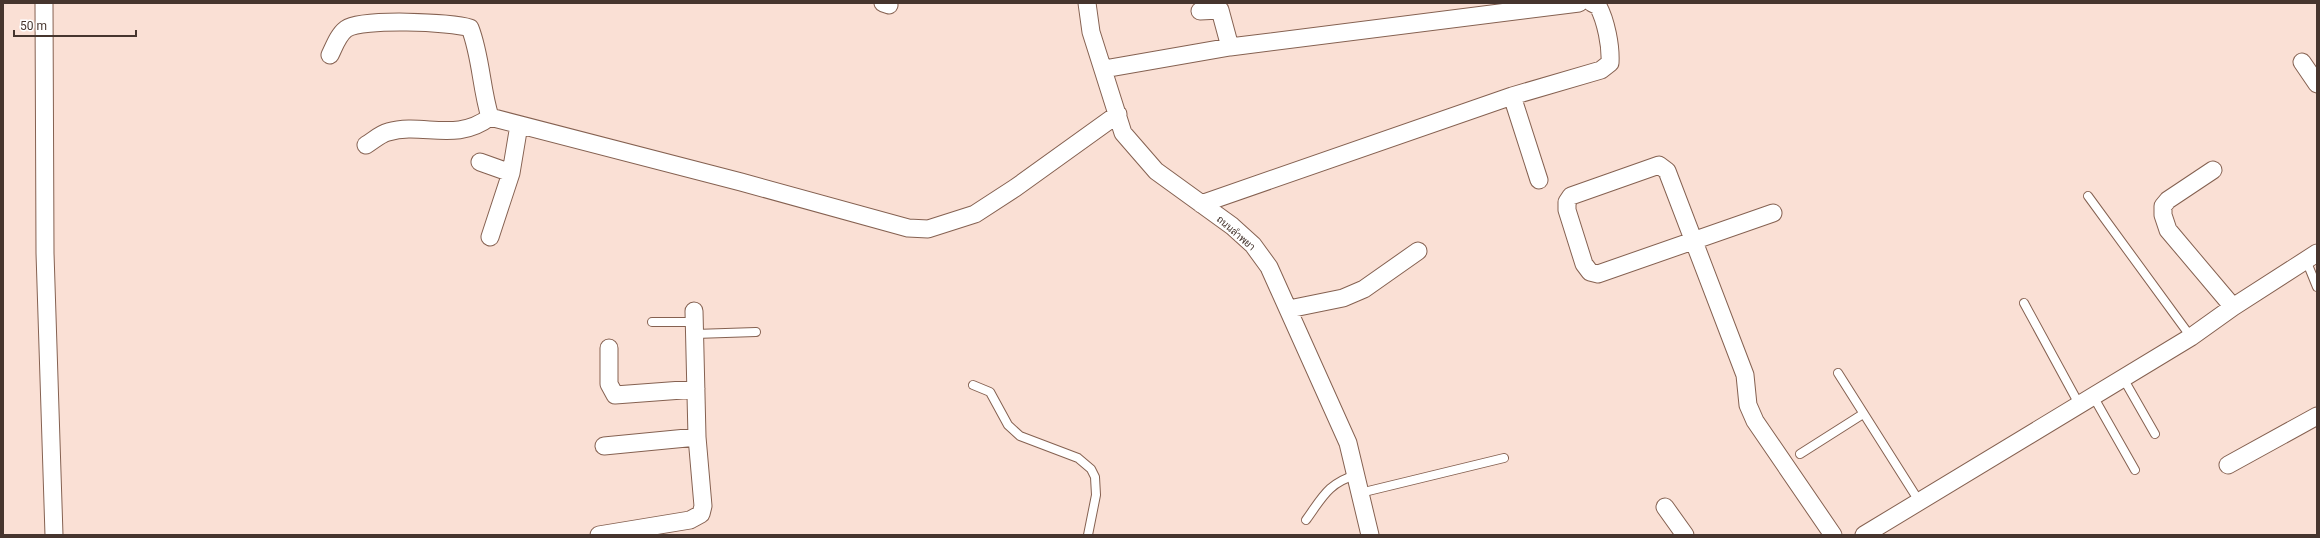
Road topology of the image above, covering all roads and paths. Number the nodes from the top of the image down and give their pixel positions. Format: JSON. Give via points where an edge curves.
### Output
{"nodes":[{"id":1,"x":44,"y":3,"type":"edge"},
{"id":2,"x":1087,"y":3,"type":"edge"},
{"id":3,"x":1579,"y":3,"type":"edge"},
{"id":4,"x":1592,"y":3,"type":"edge"},
{"id":5,"x":1200,"y":11,"type":"dead end"},
{"id":6,"x":1230,"y":47,"type":"junction"},
{"id":7,"x":330,"y":55,"type":"dead end"},
{"id":8,"x":2302,"y":62,"type":"dead end"},
{"id":9,"x":1104,"y":69,"type":"junction"},
{"id":10,"x":2317,"y":84,"type":"edge"},
{"id":11,"x":1512,"y":96,"type":"junction"},
{"id":12,"x":1118,"y":114,"type":"junction"},
{"id":13,"x":490,"y":117,"type":"junction"},
{"id":14,"x":519,"y":125,"type":"junction"},
{"id":15,"x":366,"y":145,"type":"dead end"},
{"id":16,"x":480,"y":162,"type":"dead end"},
{"id":17,"x":2212,"y":170,"type":"dead end"},
{"id":18,"x":511,"y":173,"type":"junction"},
{"id":19,"x":1539,"y":180,"type":"dead end"},
{"id":20,"x":2088,"y":196,"type":"dead end"},
{"id":21,"x":1201,"y":204,"type":"junction"},
{"id":22,"x":1773,"y":213,"type":"dead end"},
{"id":23,"x":490,"y":237,"type":"dead end"},
{"id":24,"x":1695,"y":241,"type":"junction"},
{"id":25,"x":1418,"y":251,"type":"dead end"},
{"id":26,"x":2312,"y":257,"type":"edge"},
{"id":27,"x":2317,"y":287,"type":"edge"},
{"id":28,"x":2024,"y":303,"type":"dead end"},
{"id":29,"x":2233,"y":307,"type":"junction"},
{"id":30,"x":1289,"y":309,"type":"junction"},
{"id":31,"x":652,"y":322,"type":"dead end"},
{"id":32,"x":695,"y":322,"type":"junction"},
{"id":33,"x":756,"y":332,"type":"dead end"},
{"id":34,"x":2191,"y":336,"type":"junction"},
{"id":35,"x":609,"y":348,"type":"dead end"},
{"id":36,"x":1838,"y":373,"type":"dead end"},
{"id":37,"x":2123,"y":378,"type":"junction"},
{"id":38,"x":973,"y":385,"type":"dead end"},
{"id":39,"x":696,"y":389,"type":"junction"},
{"id":40,"x":2086,"y":400,"type":"junction"},
{"id":41,"x":1863,"y":414,"type":"junction"},
{"id":42,"x":2317,"y":416,"type":"edge"},
{"id":43,"x":2155,"y":434,"type":"dead end"},
{"id":44,"x":697,"y":437,"type":"junction"},
{"id":45,"x":604,"y":446,"type":"dead end"},
{"id":46,"x":1800,"y":454,"type":"dead end"},
{"id":47,"x":1504,"y":458,"type":"dead end"},
{"id":48,"x":2228,"y":465,"type":"dead end"},
{"id":49,"x":2135,"y":470,"type":"dead end"},
{"id":50,"x":1356,"y":475,"type":"junction"},
{"id":51,"x":1360,"y":493,"type":"junction"},
{"id":52,"x":1918,"y":501,"type":"junction"},
{"id":53,"x":1665,"y":507,"type":"dead end"},
{"id":54,"x":1306,"y":520,"type":"dead end"},
{"id":55,"x":54,"y":535,"type":"edge"},
{"id":56,"x":599,"y":535,"type":"edge"},
{"id":57,"x":1088,"y":535,"type":"edge"},
{"id":58,"x":1370,"y":535,"type":"edge"},
{"id":59,"x":1685,"y":535,"type":"edge"},
{"id":60,"x":1833,"y":535,"type":"edge"},
{"id":61,"x":1864,"y":535,"type":"edge"}],
"edges":[{"from":1,"to":55,"type":"street","via":[[46,252]]},
{"from":2,"to":9,"type":"street","name":"ถนนลำพยา","via":[[1091,32]]},
{"from":3,"to":6,"type":"street"},
{"from":4,"to":11,"type":"street","via":[[1598,6],[1602,13],[1610,63],[1601,70]]},
{"from":5,"to":6,"type":"street","via":[[1220,10]]},
{"from":6,"to":9,"type":"street"},
{"from":7,"to":13,"type":"street","via":[[346,29],[355,26],[386,23],[457,24],[470,28]]},
{"from":8,"to":10,"type":"street"},
{"from":9,"to":12,"type":"street","name":"ถนนลำพยา"},
{"from":11,"to":19,"type":"street"},
{"from":11,"to":21,"type":"street"},
{"from":12,"to":14,"type":"street","via":[[1015,188],[974,214],[928,229],[908,228]]},
{"from":12,"to":21,"type":"street","name":"ถนนลำพยา","via":[[1124,133],[1139,154],[1156,171]]},
{"from":13,"to":14,"type":"street"},
{"from":13,"to":15,"type":"street","via":[[478,126],[461,131],[387,132]]},
{"from":14,"to":18,"type":"street"},
{"from":16,"to":18,"type":"street"},
{"from":17,"to":29,"type":"street","via":[[2168,200],[2163,206],[2163,215],[2168,230]]},
{"from":18,"to":23,"type":"street"},
{"from":20,"to":34,"type":"lane"},
{"from":21,"to":30,"type":"street","name":"ถนนลำพยา","via":[[1253,245],[1269,267]]},
{"from":22,"to":24,"type":"street"},
{"from":24,"to":24,"type":"street","via":[[1667,172],[1659,165],[1571,196],[1567,202],[1567,210],[1584,264],[1590,272],[1598,274]]},
{"from":24,"to":60,"type":"street","via":[[1744,375],[1748,405],[1755,421]]},
{"from":25,"to":30,"type":"street","via":[[1357,292],[1343,298]]},
{"from":26,"to":27,"type":"lane"},
{"from":26,"to":29,"type":"street"},
{"from":28,"to":40,"type":"lane"},
{"from":29,"to":34,"type":"street"},
{"from":30,"to":50,"type":"street","name":"ถนนลำพยา","via":[[1348,442]]},
{"from":31,"to":32,"type":"lane"},
{"from":32,"to":33,"type":"lane"},
{"from":32,"to":39,"type":"street"},
{"from":34,"to":37,"type":"street"},
{"from":35,"to":39,"type":"street","via":[[609,384],[615,395]]},
{"from":36,"to":41,"type":"lane"},
{"from":37,"to":40,"type":"street"},
{"from":37,"to":43,"type":"lane"},
{"from":38,"to":57,"type":"lane","via":[[990,392],[1008,425],[1020,436],[1078,458],[1091,469],[1095,478],[1096,495]]},
{"from":39,"to":44,"type":"street"},
{"from":40,"to":49,"type":"lane"},
{"from":40,"to":52,"type":"street"},
{"from":41,"to":46,"type":"lane"},
{"from":41,"to":52,"type":"lane"},
{"from":42,"to":48,"type":"street"},
{"from":44,"to":45,"type":"street"},
{"from":44,"to":56,"type":"street","via":[[703,506],[701,514],[690,520]]},
{"from":47,"to":51,"type":"lane"},
{"from":50,"to":51,"type":"street","name":"ถนนลำพยา"},
{"from":50,"to":54,"type":"lane","via":[[1340,479],[1330,486]]},
{"from":51,"to":58,"type":"street","name":"ถนนลำพยา"},
{"from":52,"to":61,"type":"street"},
{"from":53,"to":59,"type":"street"}]}
